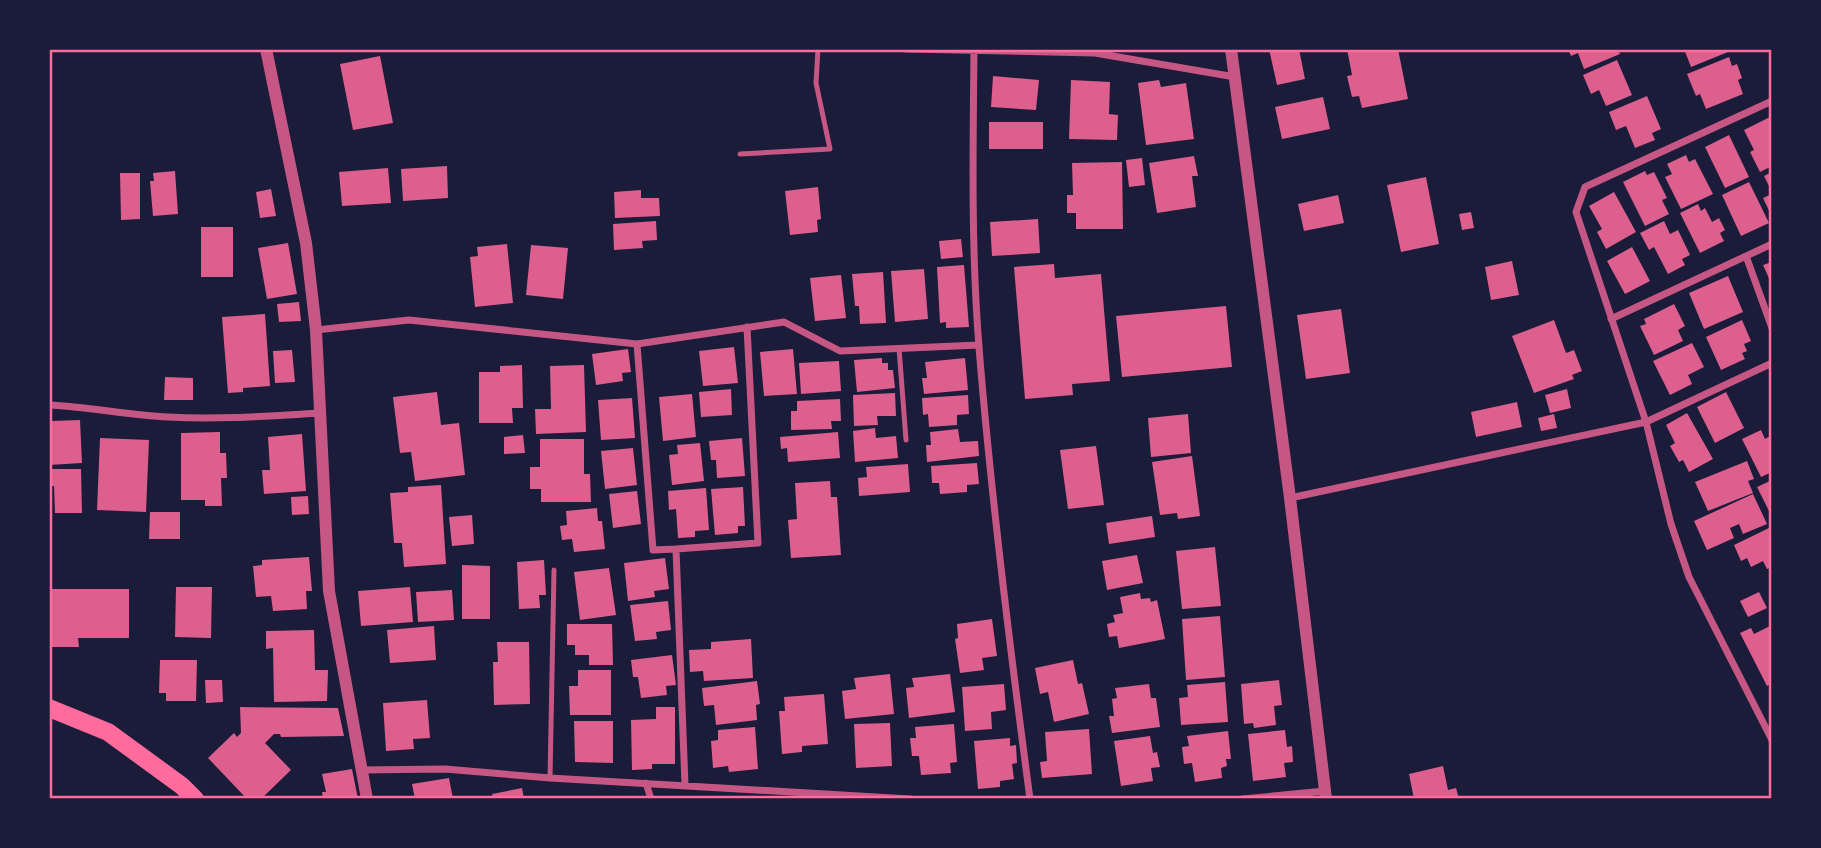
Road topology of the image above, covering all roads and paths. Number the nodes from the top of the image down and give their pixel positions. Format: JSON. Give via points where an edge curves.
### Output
{"nodes":[{"id":1,"x":266,"y":49,"type":"edge"},
{"id":2,"x":818,"y":49,"type":"edge"},
{"id":3,"x":906,"y":49,"type":"edge"},
{"id":4,"x":1231,"y":49,"type":"edge"},
{"id":5,"x":974,"y":50,"type":"edge"},
{"id":6,"x":1235,"y":77,"type":"junction"},
{"id":7,"x":1772,"y":101,"type":"edge"},
{"id":8,"x":740,"y":154,"type":"dead end"},
{"id":9,"x":1772,"y":244,"type":"edge"},
{"id":10,"x":1746,"y":256,"type":"junction"},
{"id":11,"x":1611,"y":319,"type":"junction"},
{"id":12,"x":747,"y":327,"type":"junction"},
{"id":13,"x":1772,"y":328,"type":"edge"},
{"id":14,"x":316,"y":330,"type":"junction"},
{"id":15,"x":637,"y":344,"type":"junction"},
{"id":16,"x":979,"y":345,"type":"junction"},
{"id":17,"x":898,"y":348,"type":"junction"},
{"id":18,"x":1772,"y":363,"type":"edge"},
{"id":19,"x":49,"y":405,"type":"edge"},
{"id":20,"x":320,"y":413,"type":"junction"},
{"id":21,"x":1646,"y":422,"type":"junction"},
{"id":22,"x":906,"y":440,"type":"dead end"},
{"id":23,"x":1290,"y":498,"type":"junction"},
{"id":24,"x":676,"y":549,"type":"junction"},
{"id":25,"x":554,"y":570,"type":"dead end"},
{"id":26,"x":49,"y":708,"type":"edge"},
{"id":27,"x":1772,"y":740,"type":"edge"},
{"id":28,"x":362,"y":770,"type":"junction"},
{"id":29,"x":550,"y":778,"type":"junction"},
{"id":30,"x":646,"y":783,"type":"junction"},
{"id":31,"x":684,"y":785,"type":"junction"},
{"id":32,"x":1325,"y":795,"type":"edge"},
{"id":33,"x":195,"y":799,"type":"edge"},
{"id":34,"x":367,"y":799,"type":"edge"},
{"id":35,"x":651,"y":799,"type":"edge"},
{"id":36,"x":910,"y":799,"type":"edge"},
{"id":37,"x":1030,"y":799,"type":"edge"},
{"id":38,"x":1244,"y":799,"type":"edge"}],
"edges":[{"from":1,"to":14,"type":"street","via":[[306,243]]},
{"from":2,"to":8,"type":"lane","via":[[816,83],[830,149]]},
{"from":3,"to":5,"type":"street"},
{"from":4,"to":6,"type":"street"},
{"from":5,"to":6,"type":"street","via":[[1095,53]]},
{"from":5,"to":16,"type":"street","via":[[973,211]]},
{"from":6,"to":23,"type":"street"},
{"from":7,"to":11,"type":"street","via":[[1585,187],[1576,212]]},
{"from":9,"to":10,"type":"street"},
{"from":10,"to":11,"type":"street"},
{"from":10,"to":13,"type":"street"},
{"from":11,"to":21,"type":"street"},
{"from":12,"to":15,"type":"street"},
{"from":12,"to":17,"type":"street","via":[[784,322],[840,352]]},
{"from":12,"to":24,"type":"street","via":[[758,542]]},
{"from":14,"to":15,"type":"street","via":[[409,320]]},
{"from":14,"to":20,"type":"street"},
{"from":15,"to":24,"type":"street","via":[[653,551]]},
{"from":16,"to":17,"type":"street"},
{"from":16,"to":37,"type":"street","via":[[1002,590]]},
{"from":17,"to":22,"type":"lane"},
{"from":18,"to":21,"type":"street"},
{"from":19,"to":20,"type":"street","via":[[167,417]]},
{"from":20,"to":28,"type":"street","via":[[328,591]]},
{"from":21,"to":23,"type":"street"},
{"from":21,"to":27,"type":"street","via":[[1689,577]]},
{"from":23,"to":32,"type":"street"},
{"from":24,"to":31,"type":"street"},
{"from":25,"to":29,"type":"lane"},
{"from":26,"to":33,"type":"main road","via":[[108,732]]},
{"from":28,"to":29,"type":"street","via":[[444,768]]},
{"from":28,"to":34,"type":"street"},
{"from":29,"to":30,"type":"street"},
{"from":30,"to":31,"type":"street"},
{"from":30,"to":35,"type":"street"},
{"from":31,"to":36,"type":"street"},
{"from":32,"to":38,"type":"street"}]}
